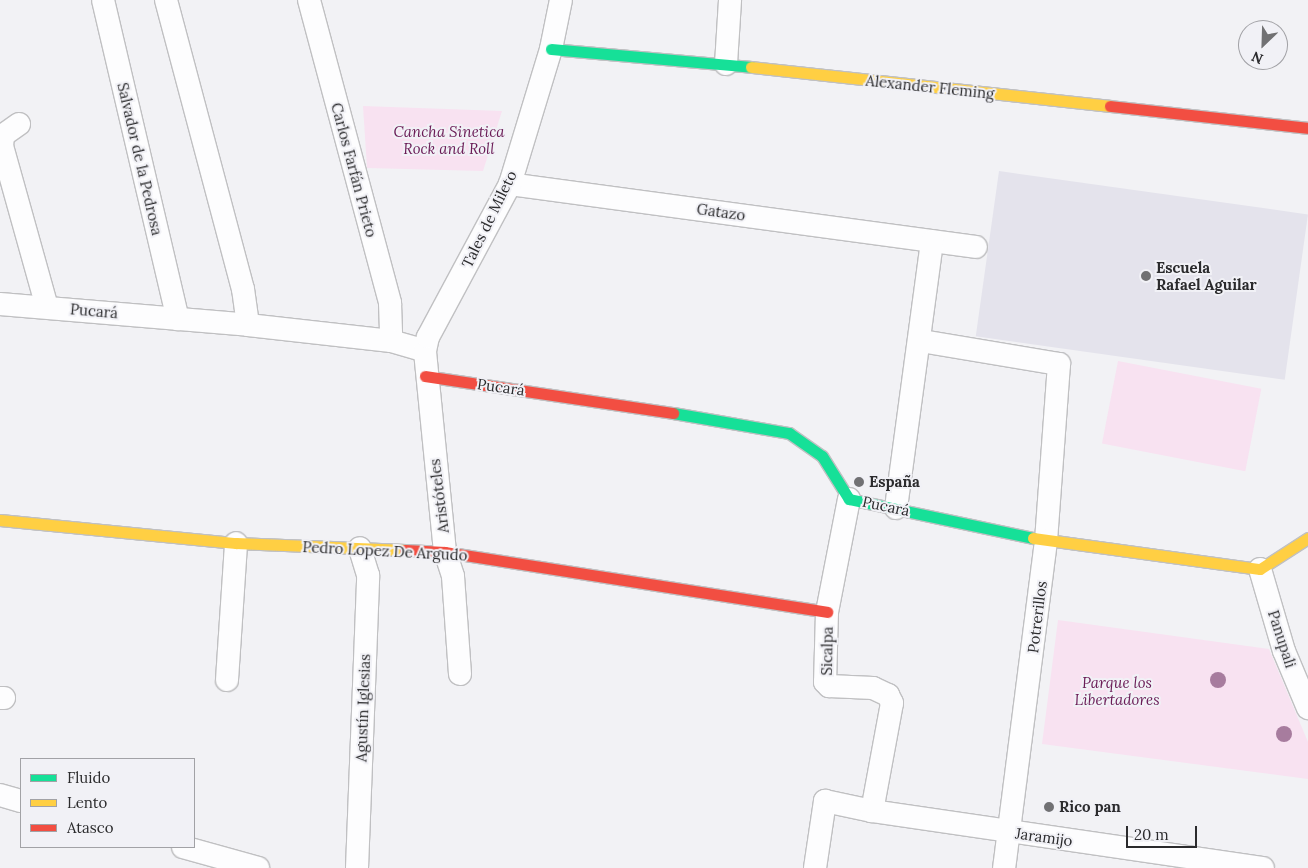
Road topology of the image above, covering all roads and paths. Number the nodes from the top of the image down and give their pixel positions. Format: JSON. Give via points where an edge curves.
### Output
{"nodes":[{"id":1,"x":103,"y":0,"type":"edge"},
{"id":2,"x":166,"y":0,"type":"edge"},
{"id":3,"x":309,"y":0,"type":"edge"},
{"id":4,"x":560,"y":0,"type":"edge"},
{"id":5,"x":730,"y":0,"type":"edge"},
{"id":6,"x":551,"y":49,"type":"junction"},
{"id":7,"x":726,"y":64,"type":"junction"},
{"id":8,"x":19,"y":124,"type":"dead end"},
{"id":9,"x":1308,"y":128,"type":"edge"},
{"id":10,"x":510,"y":184,"type":"junction"},
{"id":11,"x":932,"y":241,"type":"junction"},
{"id":12,"x":976,"y":247,"type":"dead end"},
{"id":13,"x":0,"y":304,"type":"edge"},
{"id":14,"x":47,"y":307,"type":"junction"},
{"id":15,"x":178,"y":319,"type":"junction"},
{"id":16,"x":248,"y":325,"type":"junction"},
{"id":17,"x":391,"y":341,"type":"junction"},
{"id":18,"x":921,"y":341,"type":"junction"},
{"id":19,"x":425,"y":351,"type":"junction"},
{"id":20,"x":425,"y":376,"type":"junction"},
{"id":21,"x":849,"y":499,"type":"junction"},
{"id":22,"x":896,"y":508,"type":"junction"},
{"id":23,"x":0,"y":520,"type":"edge"},
{"id":24,"x":1308,"y":538,"type":"edge"},
{"id":25,"x":1046,"y":541,"type":"junction"},
{"id":26,"x":236,"y":543,"type":"junction"},
{"id":27,"x":360,"y":548,"type":"junction"},
{"id":28,"x":445,"y":552,"type":"junction"},
{"id":29,"x":1260,"y":569,"type":"junction"},
{"id":30,"x":827,"y":612,"type":"junction"},
{"id":31,"x":460,"y":674,"type":"dead end"},
{"id":32,"x":227,"y":680,"type":"dead end"},
{"id":33,"x":1308,"y":708,"type":"edge"},
{"id":34,"x":0,"y":795,"type":"edge"},
{"id":35,"x":20,"y":801,"type":"edge"},
{"id":36,"x":872,"y":811,"type":"junction"},
{"id":37,"x":1008,"y":832,"type":"junction"},
{"id":38,"x":187,"y":848,"type":"edge"},
{"id":39,"x":258,"y":868,"type":"edge"},
{"id":40,"x":356,"y":868,"type":"edge"},
{"id":41,"x":815,"y":868,"type":"edge"},
{"id":42,"x":1004,"y":868,"type":"edge"},
{"id":43,"x":1257,"y":868,"type":"edge"},
{"id":44,"x":1263,"y":868,"type":"edge"}],
"edges":[{"from":1,"to":15,"type":"street","name":"Salvador de la Pedrosa"},
{"from":2,"to":16,"type":"street","via":[[243,290]]},
{"from":3,"to":17,"type":"street","name":"Carlos Farfán Prieto","via":[[390,303]]},
{"from":4,"to":6,"type":"street","name":"Tales de Mileto"},
{"from":5,"to":7,"type":"street"},
{"from":6,"to":7,"type":"street","name":"Alexander Fleming"},
{"from":6,"to":10,"type":"street","name":"Tales de Mileto"},
{"from":7,"to":9,"type":"street","name":"Alexander Fleming"},
{"from":8,"to":14,"type":"street","via":[[3,135],[2,146]]},
{"from":10,"to":11,"type":"street","name":"Gatazo"},
{"from":10,"to":19,"type":"street","name":"Tales de Mileto","via":[[428,336]]},
{"from":11,"to":12,"type":"street","name":"Gatazo"},
{"from":11,"to":18,"type":"street"},
{"from":13,"to":14,"type":"street","name":"Pucará"},
{"from":14,"to":15,"type":"street","name":"Pucará"},
{"from":15,"to":16,"type":"street","name":"Pucará"},
{"from":16,"to":17,"type":"street","name":"Pucará"},
{"from":17,"to":19,"type":"street","name":"Pucará"},
{"from":18,"to":22,"type":"street"},
{"from":18,"to":25,"type":"street","name":"Potrerillos","via":[[1059,364]]},
{"from":19,"to":20,"type":"street","name":"Tales de Mileto"},
{"from":20,"to":21,"type":"street","name":"Pucará","via":[[789,433],[822,456]]},
{"from":20,"to":28,"type":"street","name":"Aristóteles"},
{"from":21,"to":22,"type":"street","name":"Pucará"},
{"from":21,"to":30,"type":"street","name":"Sicalpa"},
{"from":22,"to":25,"type":"street","name":"Pucará"},
{"from":23,"to":26,"type":"street","name":"Pedro Lopez De Argudo"},
{"from":24,"to":29,"type":"street"},
{"from":25,"to":29,"type":"street","name":"Pucará"},
{"from":25,"to":37,"type":"street","name":"Potrerillos"},
{"from":26,"to":27,"type":"street","name":"Pedro Lopez De Argudo"},
{"from":26,"to":32,"type":"street"},
{"from":27,"to":28,"type":"street","name":"Pedro Lopez De Argudo"},
{"from":27,"to":40,"type":"street","name":"Agustín Iglesias","via":[[368,575]]},
{"from":28,"to":30,"type":"street","name":"Pedro Lopez De Argudo"},
{"from":28,"to":31,"type":"street","name":"Aristóteles","via":[[453,576]]},
{"from":29,"to":33,"type":"street","name":"Panupali","via":[[1284,650]]},
{"from":30,"to":36,"type":"street","name":"Sicalpa","via":[[825,682],[828,686],[873,688],[888,695],[892,703]]},
{"from":34,"to":35,"type":"street"},
{"from":36,"to":37,"type":"street","name":"Jaramijo"},
{"from":36,"to":41,"type":"street","name":"Jaramijo","via":[[825,801]]},
{"from":37,"to":42,"type":"street","name":"Potrerillos"},
{"from":37,"to":43,"type":"street","name":"Jaramijo"},
{"from":38,"to":39,"type":"street"},
{"from":43,"to":44,"type":"street","name":"Jaramijo"}]}
